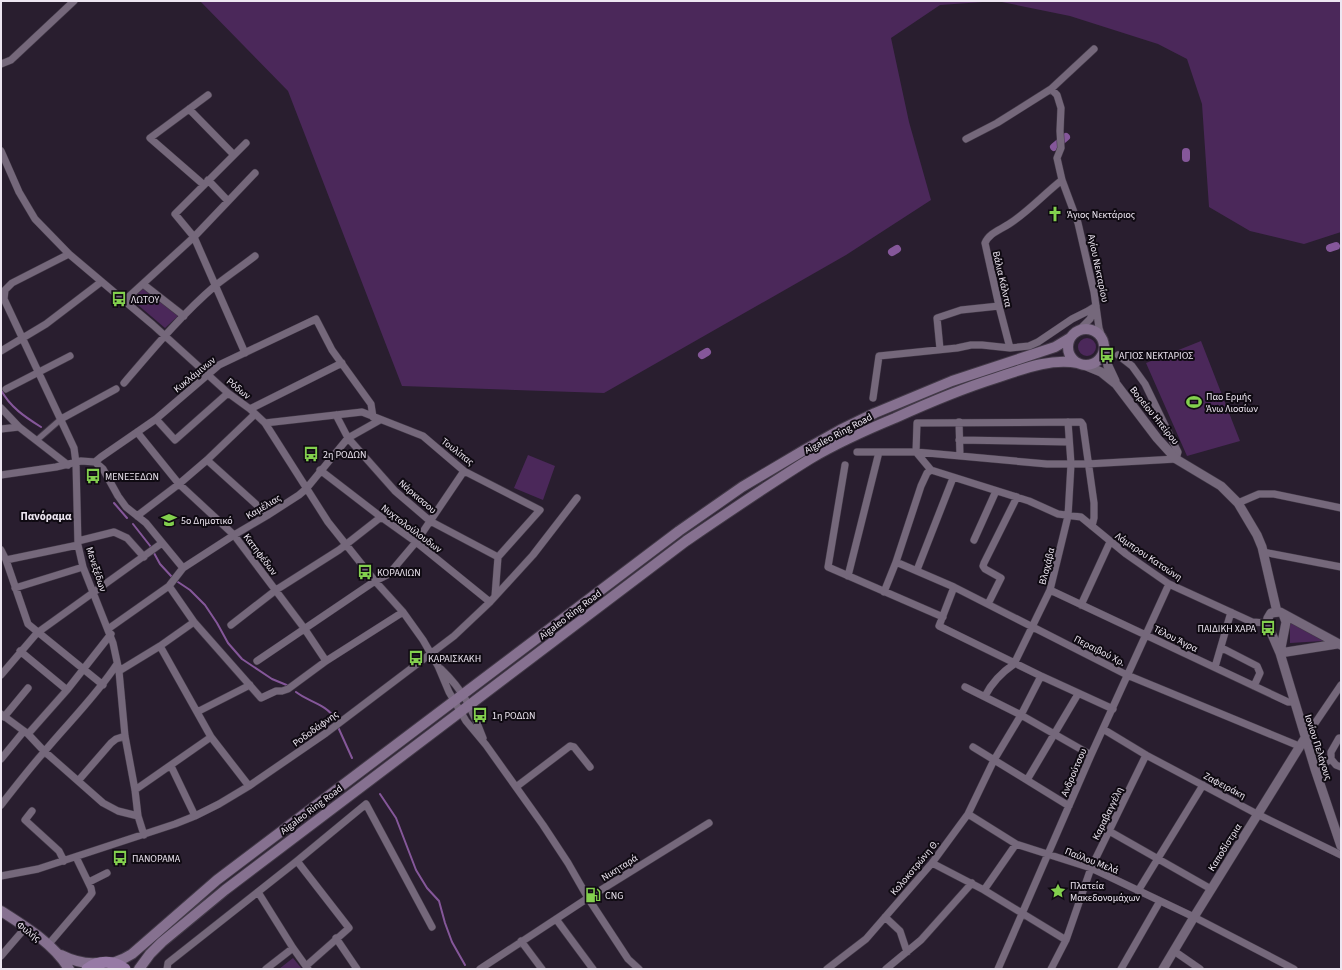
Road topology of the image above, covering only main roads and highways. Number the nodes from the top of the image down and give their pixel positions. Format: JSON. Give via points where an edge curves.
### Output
{"nodes":[{"id":1,"x":1070,"y":338,"type":"junction"},
{"id":2,"x":1081,"y":364,"type":"junction"},
{"id":3,"x":1,"y":911,"type":"edge"},
{"id":4,"x":52,"y":948,"type":"junction"},
{"id":5,"x":113,"y":963,"type":"junction"},
{"id":6,"x":92,"y":966,"type":"edge"},
{"id":7,"x":70,"y":969,"type":"edge"},
{"id":8,"x":125,"y":969,"type":"edge"},
{"id":9,"x":139,"y":969,"type":"edge"}],
"edges":[{"from":1,"to":2,"type":"main road","via":[[1068,349],[1073,360]]},
{"from":1,"to":2,"type":"main road","via":[[1079,330],[1090,328],[1099,333],[1104,342],[1104,353],[1096,362]]},
{"from":1,"to":5,"type":"main road","name":"Aigaleo Ring Road","via":[[1055,347],[958,378],[854,423],[742,487],[217,880],[132,954]]},
{"from":2,"to":9,"type":"main road","name":"Aigaleo Ring Road","via":[[1066,361],[1046,363],[987,380],[928,403],[812,459],[749,497],[686,541],[195,913],[162,942]]},
{"from":3,"to":4,"type":"main road","name":"Φυλής"},
{"from":4,"to":6,"type":"main road","name":"Φυλής","via":[[76,962]]},
{"from":4,"to":7,"type":"main road","name":"Φυλής"},
{"from":5,"to":6,"type":"main road","via":[[105,962]]},
{"from":5,"to":8,"type":"main road"}]}
